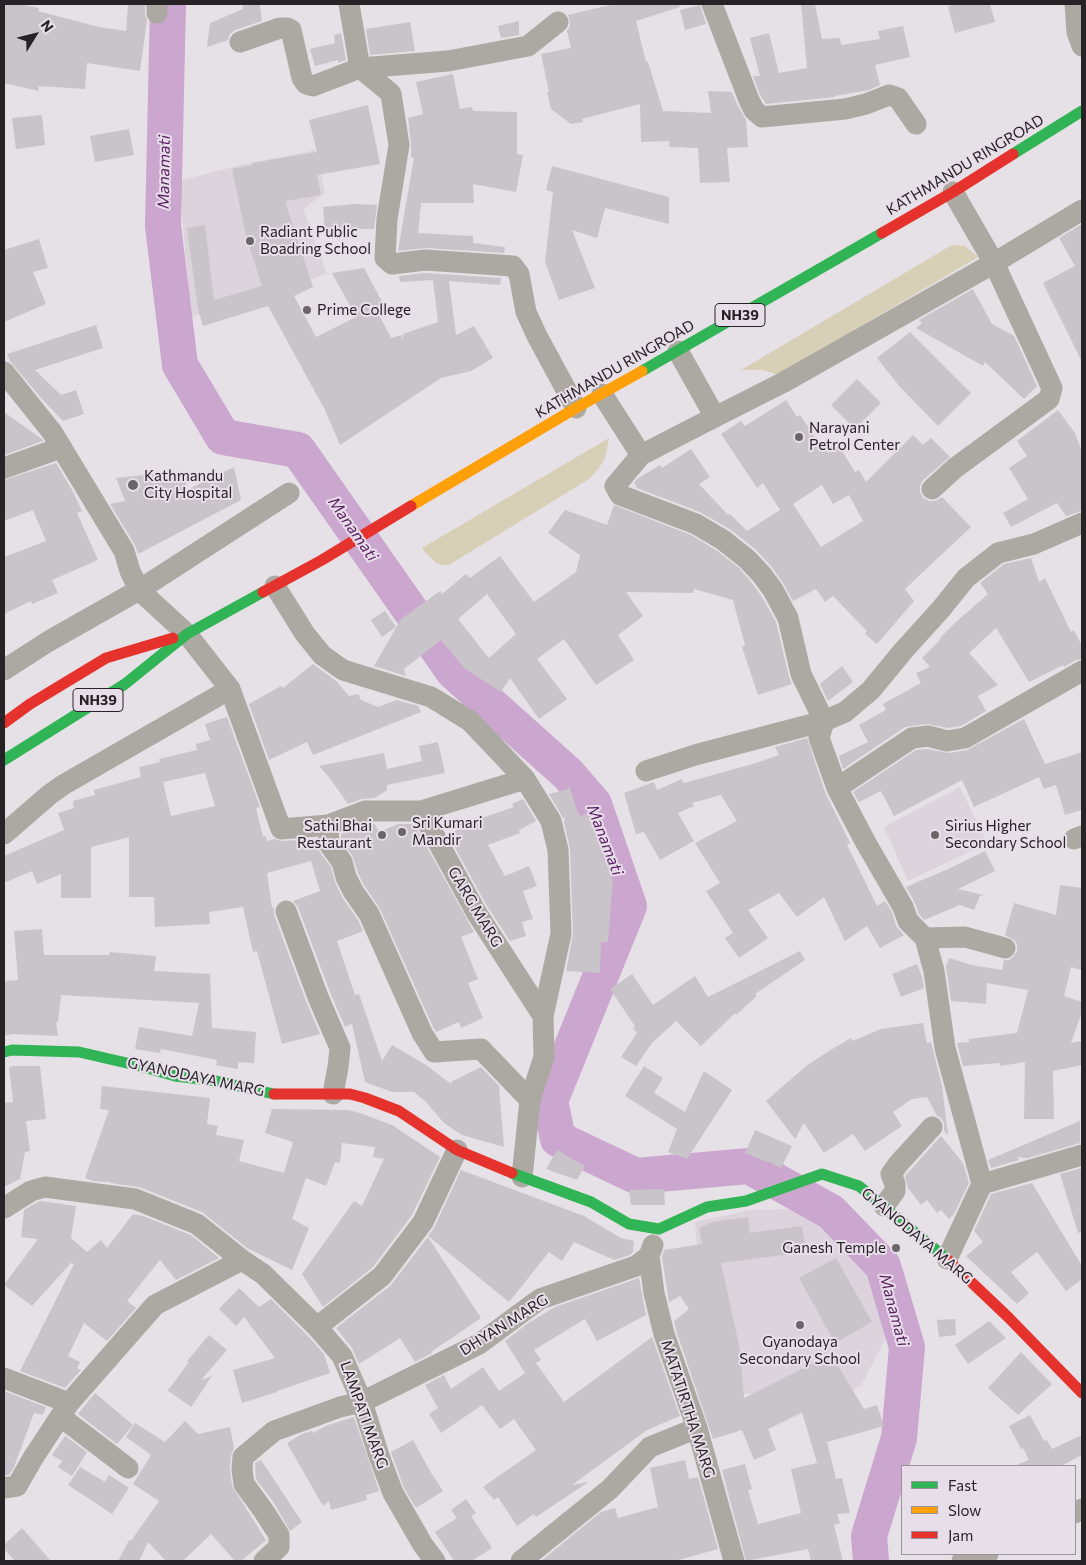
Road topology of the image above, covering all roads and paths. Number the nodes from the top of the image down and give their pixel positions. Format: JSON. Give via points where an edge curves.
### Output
{"nodes":[{"id":1,"x":349,"y":4,"type":"edge"},
{"id":2,"x":712,"y":4,"type":"edge"},
{"id":3,"x":1076,"y":4,"type":"edge"},
{"id":4,"x":558,"y":22,"type":"dead end"},
{"id":5,"x":240,"y":42,"type":"dead end"},
{"id":6,"x":1082,"y":46,"type":"edge"},
{"id":7,"x":360,"y":68,"type":"junction"},
{"id":8,"x":1082,"y":111,"type":"edge"},
{"id":9,"x":916,"y":124,"type":"dead end"},
{"id":10,"x":953,"y":192,"type":"junction"},
{"id":11,"x":1082,"y":210,"type":"edge"},
{"id":12,"x":994,"y":263,"type":"junction"},
{"id":13,"x":678,"y":351,"type":"junction"},
{"id":14,"x":4,"y":372,"type":"edge"},
{"id":15,"x":602,"y":394,"type":"junction"},
{"id":16,"x":576,"y":408,"type":"junction"},
{"id":17,"x":715,"y":417,"type":"junction"},
{"id":18,"x":60,"y":448,"type":"junction"},
{"id":19,"x":641,"y":455,"type":"junction"},
{"id":20,"x":4,"y":468,"type":"edge"},
{"id":21,"x":932,"y":488,"type":"dead end"},
{"id":22,"x":289,"y":493,"type":"dead end"},
{"id":23,"x":1082,"y":523,"type":"edge"},
{"id":24,"x":275,"y":586,"type":"junction"},
{"id":25,"x":139,"y":590,"type":"junction"},
{"id":26,"x":187,"y":634,"type":"junction"},
{"id":27,"x":4,"y":670,"type":"edge"},
{"id":28,"x":1082,"y":671,"type":"edge"},
{"id":29,"x":230,"y":689,"type":"junction"},
{"id":30,"x":824,"y":721,"type":"junction"},
{"id":31,"x":4,"y":723,"type":"edge"},
{"id":32,"x":4,"y":760,"type":"edge"},
{"id":33,"x":646,"y":771,"type":"dead end"},
{"id":34,"x":525,"y":779,"type":"junction"},
{"id":35,"x":837,"y":788,"type":"junction"},
{"id":36,"x":421,"y":811,"type":"junction"},
{"id":37,"x":328,"y":825,"type":"junction"},
{"id":38,"x":4,"y":834,"type":"edge"},
{"id":39,"x":286,"y":911,"type":"dead end"},
{"id":40,"x":925,"y":938,"type":"junction"},
{"id":41,"x":1005,"y":948,"type":"dead end"},
{"id":42,"x":543,"y":1016,"type":"junction"},
{"id":43,"x":4,"y":1052,"type":"edge"},
{"id":44,"x":333,"y":1094,"type":"junction"},
{"id":45,"x":530,"y":1100,"type":"junction"},
{"id":46,"x":932,"y":1127,"type":"dead end"},
{"id":47,"x":457,"y":1150,"type":"junction"},
{"id":48,"x":1082,"y":1156,"type":"edge"},
{"id":49,"x":522,"y":1177,"type":"junction"},
{"id":50,"x":982,"y":1184,"type":"junction"},
{"id":51,"x":884,"y":1206,"type":"junction"},
{"id":52,"x":4,"y":1208,"type":"edge"},
{"id":53,"x":659,"y":1228,"type":"junction"},
{"id":54,"x":649,"y":1256,"type":"junction"},
{"id":55,"x":948,"y":1259,"type":"junction"},
{"id":56,"x":242,"y":1260,"type":"junction"},
{"id":57,"x":317,"y":1328,"type":"junction"},
{"id":58,"x":4,"y":1378,"type":"edge"},
{"id":59,"x":1082,"y":1393,"type":"edge"},
{"id":60,"x":362,"y":1402,"type":"junction"},
{"id":61,"x":65,"y":1410,"type":"junction"},
{"id":62,"x":697,"y":1428,"type":"junction"},
{"id":63,"x":128,"y":1468,"type":"dead end"},
{"id":64,"x":4,"y":1488,"type":"edge"},
{"id":65,"x":984,"y":1555,"type":"edge"},
{"id":66,"x":264,"y":1561,"type":"edge"},
{"id":67,"x":435,"y":1561,"type":"edge"},
{"id":68,"x":521,"y":1561,"type":"edge"},
{"id":69,"x":734,"y":1561,"type":"edge"},
{"id":70,"x":962,"y":1561,"type":"edge"}],
"edges":[{"from":1,"to":7,"type":"street"},
{"from":2,"to":9,"type":"street","via":[[748,100],[762,116],[845,109],[889,95],[898,98]]},
{"from":3,"to":6,"type":"street","via":[[1076,32]]},
{"from":4,"to":7,"type":"street","via":[[528,46],[448,61]]},
{"from":5,"to":7,"type":"street","via":[[280,28],[291,30],[302,78],[313,86]]},
{"from":7,"to":16,"type":"street","via":[[391,94],[398,144],[386,219],[385,258],[392,264],[425,260],[514,266],[526,312]]},
{"from":8,"to":10,"type":"main road","name":"KATHMANDU RINGROAD","number":"NH39"},
{"from":10,"to":12,"type":"street"},
{"from":10,"to":13,"type":"main road","name":"KATHMANDU RINGROAD","number":"NH39"},
{"from":11,"to":12,"type":"street"},
{"from":12,"to":17,"type":"street","via":[[784,382]]},
{"from":12,"to":21,"type":"street","via":[[1052,388],[1049,399]]},
{"from":13,"to":15,"type":"main road","name":"KATHMANDU RINGROAD","number":"NH39"},
{"from":13,"to":17,"type":"street"},
{"from":14,"to":18,"type":"street","via":[[52,432]]},
{"from":15,"to":16,"type":"main road","name":"KATHMANDU RINGROAD","number":"NH39"},
{"from":15,"to":19,"type":"street"},
{"from":16,"to":24,"type":"main road","name":"KATHMANDU RINGROAD","number":"NH39"},
{"from":17,"to":19,"type":"street"},
{"from":18,"to":20,"type":"street"},
{"from":18,"to":25,"type":"street","via":[[124,551]]},
{"from":19,"to":30,"type":"street","via":[[615,486],[620,495],[708,530],[747,559],[762,575],[788,618],[801,674]]},
{"from":22,"to":25,"type":"street"},
{"from":23,"to":30,"type":"street","via":[[1034,544],[998,552],[966,578],[871,690],[845,712]]},
{"from":24,"to":26,"type":"main road","name":"KATHMANDU RINGROAD","number":"NH39"},
{"from":24,"to":34,"type":"street","via":[[322,655],[342,670],[431,697],[470,721]]},
{"from":25,"to":26,"type":"street"},
{"from":25,"to":27,"type":"street"},
{"from":26,"to":29,"type":"street"},
{"from":26,"to":31,"type":"main road","name":"KATHMANDU RINGROAD","number":"NH39","via":[[106,658]]},
{"from":26,"to":32,"type":"main road","name":"KATHMANDU RINGROAD","number":"NH39","via":[[125,684]]},
{"from":28,"to":35,"type":"street","via":[[965,738],[947,741],[928,736],[912,738]]},
{"from":29,"to":37,"type":"street","via":[[281,829]]},
{"from":29,"to":38,"type":"street","via":[[56,790]]},
{"from":30,"to":33,"type":"street"},
{"from":30,"to":35,"type":"street","via":[[819,738]]},
{"from":34,"to":36,"type":"street"},
{"from":34,"to":42,"type":"street","via":[[551,821],[558,850],[561,934]]},
{"from":35,"to":40,"type":"street","via":[[908,921]]},
{"from":36,"to":37,"type":"street","via":[[365,811]]},
{"from":36,"to":42,"type":"street","name":"GARG MARG","via":[[476,912]]},
{"from":37,"to":45,"type":"street","via":[[329,844],[369,914],[422,1033],[434,1052],[481,1049]]},
{"from":39,"to":44,"type":"street","via":[[340,1048]]},
{"from":40,"to":41,"type":"street","via":[[966,937]]},
{"from":40,"to":50,"type":"street","via":[[934,970],[945,1048]]},
{"from":42,"to":45,"type":"street","via":[[544,1057]]},
{"from":43,"to":44,"type":"main road","name":"GYANODAYA MARG","via":[[79,1052],[175,1076],[255,1091]]},
{"from":44,"to":47,"type":"main road","name":"GYANODAYA MARG","via":[[350,1094],[392,1108]]},
{"from":45,"to":49,"type":"street"},
{"from":46,"to":51,"type":"street","via":[[891,1174],[895,1191]]},
{"from":47,"to":49,"type":"main road","name":"GYANODAYA MARG"},
{"from":47,"to":57,"type":"street","via":[[423,1222],[382,1276]]},
{"from":48,"to":50,"type":"street"},
{"from":49,"to":53,"type":"main road","name":"GYANODAYA MARG","via":[[591,1202],[629,1224]]},
{"from":50,"to":55,"type":"street"},
{"from":51,"to":53,"type":"main road","name":"GYANODAYA MARG","via":[[859,1186],[822,1174],[746,1201],[707,1207]]},
{"from":51,"to":55,"type":"main road","name":"GYANODAYA MARG"},
{"from":52,"to":56,"type":"street","name":"LAMPATI MARG","via":[[31,1191],[45,1187],[136,1199],[198,1224]]},
{"from":53,"to":54,"type":"street"},
{"from":54,"to":60,"type":"street","name":"DHYAN MARG","via":[[636,1266],[540,1299],[479,1344]]},
{"from":54,"to":62,"type":"street","name":"MATATIRTHA MARG","via":[[664,1334]]},
{"from":55,"to":59,"type":"main road","name":"GYANODAYA MARG"},
{"from":56,"to":57,"type":"street","name":"LAMPATI MARG","via":[[263,1274]]},
{"from":56,"to":61,"type":"street","via":[[155,1305]]},
{"from":57,"to":60,"type":"street","name":"LAMPATI MARG","via":[[342,1356]]},
{"from":58,"to":61,"type":"street"},
{"from":60,"to":66,"type":"street","name":"DHYAN MARG","via":[[274,1432],[243,1457],[244,1484],[279,1535],[279,1547]]},
{"from":60,"to":67,"type":"street","name":"LAMPATI MARG","via":[[393,1492]]},
{"from":61,"to":63,"type":"street"},
{"from":61,"to":64,"type":"street","via":[[17,1486]]},
{"from":62,"to":68,"type":"street","via":[[650,1446],[610,1489]]},
{"from":62,"to":69,"type":"street","name":"MATATIRTHA MARG"},
{"from":65,"to":70,"type":"street"}]}
